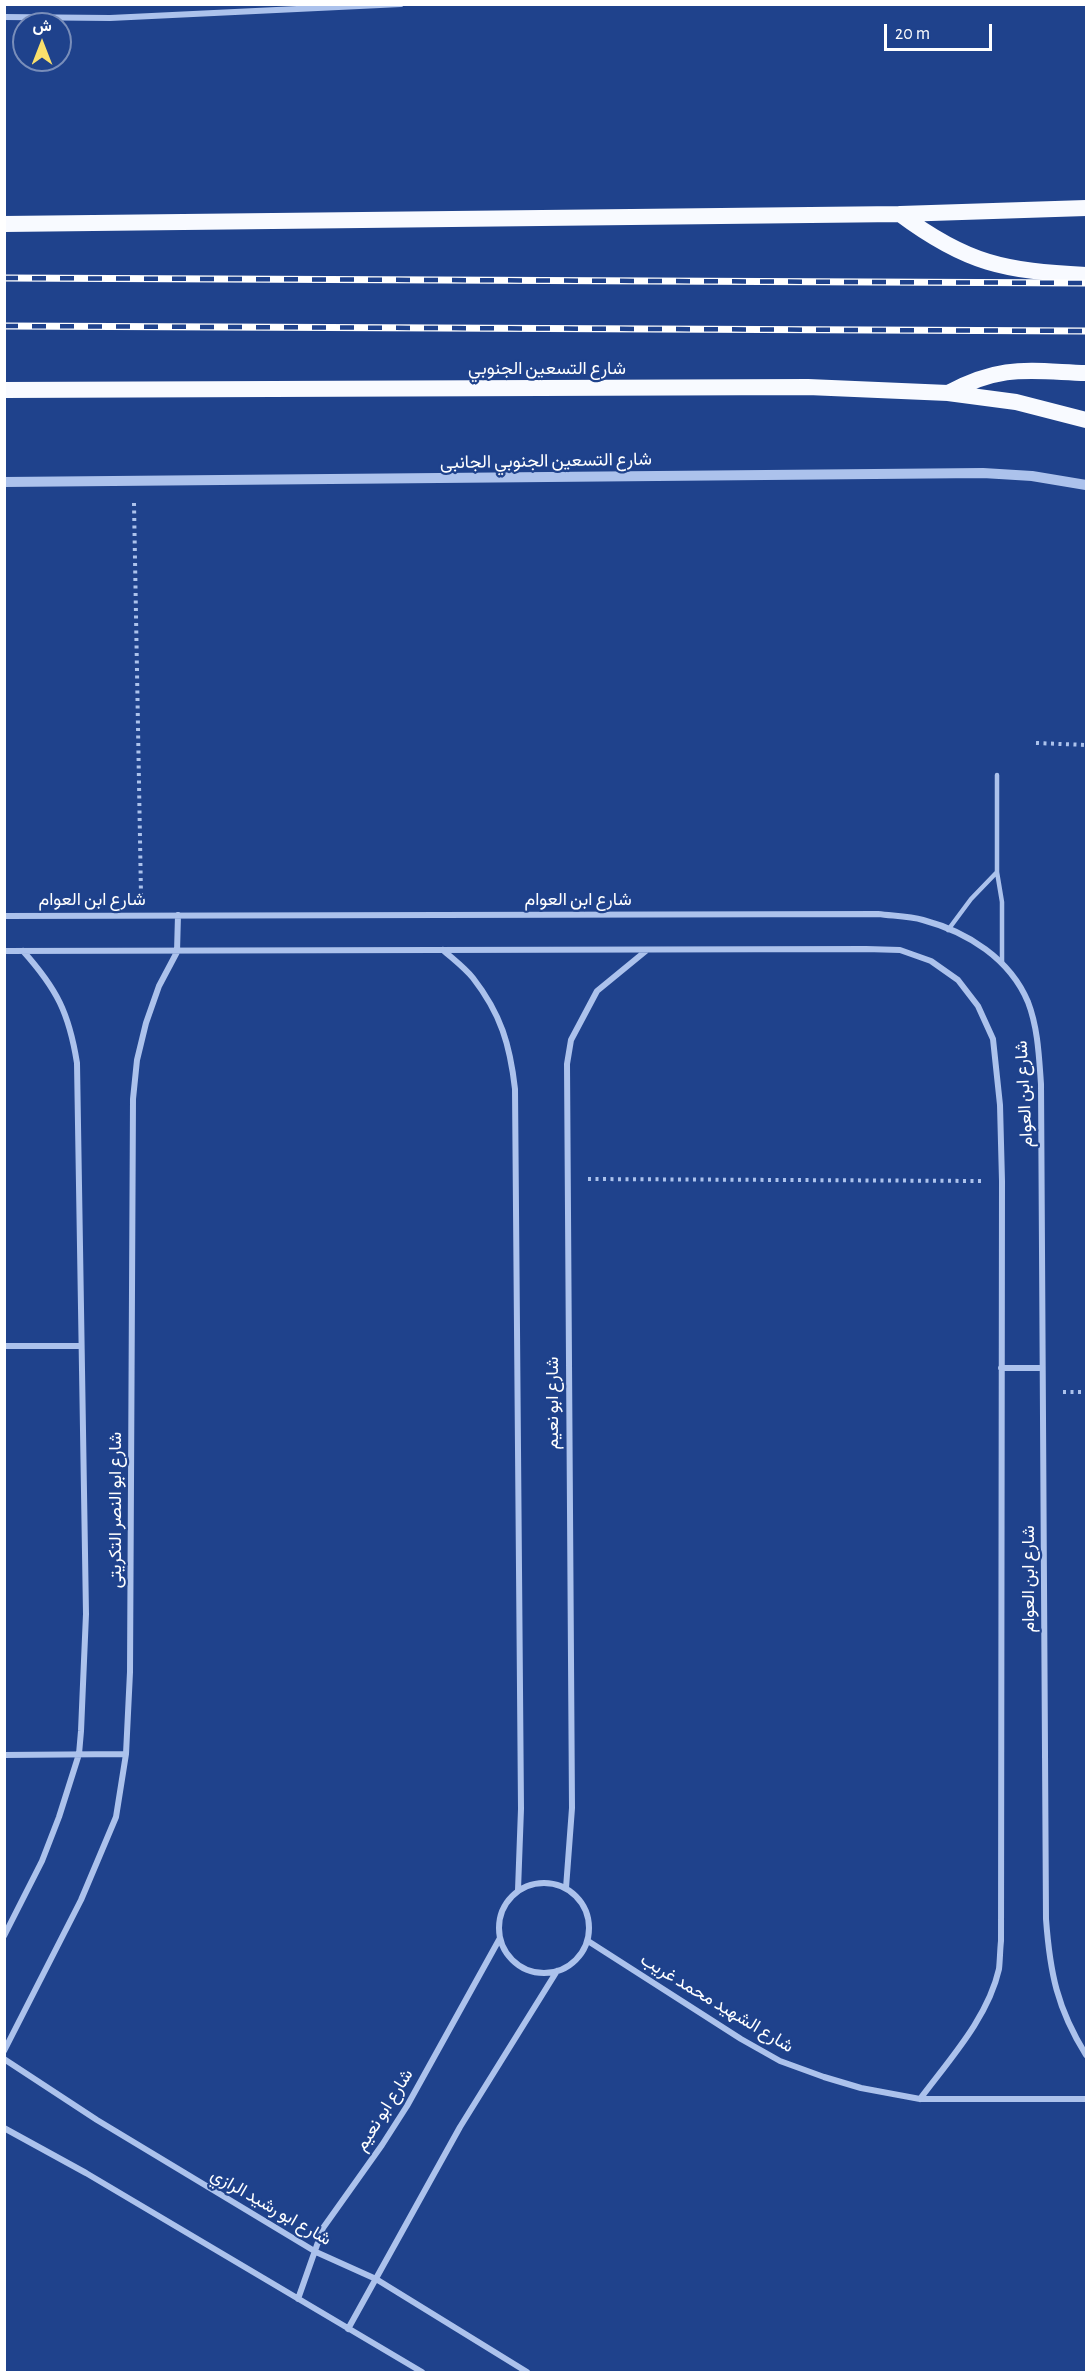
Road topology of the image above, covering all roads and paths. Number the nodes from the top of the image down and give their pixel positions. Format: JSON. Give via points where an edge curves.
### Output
{"nodes":[{"id":1,"x":401,"y":4,"type":"edge"},
{"id":2,"x":377,"y":5,"type":"edge"},
{"id":3,"x":4,"y":17,"type":"edge"},
{"id":4,"x":1086,"y":208,"type":"edge"},
{"id":5,"x":900,"y":214,"type":"junction"},
{"id":6,"x":4,"y":224,"type":"edge"},
{"id":7,"x":1086,"y":275,"type":"edge"},
{"id":8,"x":1086,"y":373,"type":"edge"},
{"id":9,"x":4,"y":390,"type":"edge"},
{"id":10,"x":948,"y":393,"type":"junction"},
{"id":11,"x":1086,"y":420,"type":"edge"},
{"id":12,"x":4,"y":482,"type":"edge"},
{"id":13,"x":134,"y":482,"type":"junction"},
{"id":14,"x":1086,"y":485,"type":"edge"},
{"id":15,"x":1036,"y":743,"type":"dead end"},
{"id":16,"x":1086,"y":745,"type":"edge"},
{"id":17,"x":997,"y":775,"type":"dead end"},
{"id":18,"x":997,"y":872,"type":"junction"},
{"id":19,"x":141,"y":915,"type":"junction"},
{"id":20,"x":177,"y":915,"type":"junction"},
{"id":21,"x":4,"y":916,"type":"edge"},
{"id":22,"x":948,"y":930,"type":"junction"},
{"id":23,"x":648,"y":949,"type":"junction"},
{"id":24,"x":442,"y":950,"type":"junction"},
{"id":25,"x":4,"y":951,"type":"edge"},
{"id":26,"x":23,"y":951,"type":"junction"},
{"id":27,"x":177,"y":952,"type":"junction"},
{"id":28,"x":1002,"y":963,"type":"junction"},
{"id":29,"x":566,"y":1179,"type":"junction"},
{"id":30,"x":1002,"y":1181,"type":"junction"},
{"id":31,"x":4,"y":1346,"type":"edge"},
{"id":32,"x":81,"y":1346,"type":"junction"},
{"id":33,"x":1001,"y":1368,"type":"junction"},
{"id":34,"x":1042,"y":1368,"type":"junction"},
{"id":35,"x":79,"y":1754,"type":"junction"},
{"id":36,"x":126,"y":1754,"type":"junction"},
{"id":37,"x":4,"y":1755,"type":"edge"},
{"id":38,"x":566,"y":1888,"type":"junction"},
{"id":39,"x":518,"y":1890,"type":"junction"},
{"id":40,"x":4,"y":1936,"type":"edge"},
{"id":41,"x":500,"y":1938,"type":"junction"},
{"id":42,"x":588,"y":1941,"type":"junction"},
{"id":43,"x":558,"y":1971,"type":"junction"},
{"id":44,"x":4,"y":2051,"type":"edge"},
{"id":45,"x":1086,"y":2055,"type":"edge"},
{"id":46,"x":4,"y":2059,"type":"edge"},
{"id":47,"x":920,"y":2099,"type":"junction"},
{"id":48,"x":1086,"y":2099,"type":"edge"},
{"id":49,"x":4,"y":2128,"type":"edge"},
{"id":50,"x":316,"y":2252,"type":"junction"},
{"id":51,"x":376,"y":2280,"type":"junction"},
{"id":52,"x":298,"y":2299,"type":"junction"},
{"id":53,"x":348,"y":2329,"type":"junction"},
{"id":54,"x":422,"y":2373,"type":"edge"},
{"id":55,"x":526,"y":2373,"type":"edge"}],
"edges":[{"from":1,"to":2,"type":"street"},
{"from":2,"to":3,"type":"street","via":[[110,18]]},
{"from":4,"to":5,"type":"highway"},
{"from":5,"to":6,"type":"highway"},
{"from":5,"to":7,"type":"highway","via":[[962,254],[997,266],[1033,273]]},
{"from":8,"to":10,"type":"highway","via":[[1012,370],[970,381]]},
{"from":9,"to":10,"type":"highway","name":"شارع التسعين الجنوبي","via":[[807,387]]},
{"from":10,"to":11,"type":"highway","name":"شارع التسعين الجنوبي","via":[[1017,402]]},
{"from":12,"to":13,"type":"street","name":"شارع التسعين الجنوبي الجانبى"},
{"from":13,"to":14,"type":"street","name":"شارع التسعين الجنوبي الجانبى","via":[[983,473]]},
{"from":13,"to":19,"type":"path"},
{"from":15,"to":16,"type":"path"},
{"from":17,"to":18,"type":"lane"},
{"from":18,"to":22,"type":"lane"},
{"from":18,"to":28,"type":"lane","via":[[1002,902]]},
{"from":19,"to":20,"type":"street","name":"شارع ابن العوام"},
{"from":19,"to":21,"type":"street","name":"شارع ابن العوام"},
{"from":20,"to":22,"type":"street","name":"شارع ابن العوام","via":[[878,914],[923,920]]},
{"from":20,"to":27,"type":"street"},
{"from":22,"to":28,"type":"street","name":"شارع ابن العوام","via":[[969,937]]},
{"from":23,"to":24,"type":"street","name":"شارع ابن العوام"},
{"from":23,"to":29,"type":"street","name":"شارع ابو نعيم","via":[[597,991],[571,1040],[567,1064]]},
{"from":23,"to":30,"type":"street","name":"شارع ابن العوام","via":[[900,950],[931,961],[958,980],[978,1006],[993,1039]]},
{"from":24,"to":27,"type":"street","name":"شارع ابن العوام"},
{"from":24,"to":39,"type":"street","name":"شارع ابو نعيم","via":[[472,977],[496,1012],[511,1052],[515,1089],[521,1809]]},
{"from":25,"to":26,"type":"street","name":"شارع ابن العوام"},
{"from":26,"to":27,"type":"street","name":"شارع ابن العوام"},
{"from":26,"to":32,"type":"street","name":"شارع ابو النصر التكريتى","via":[[61,1002],[72,1032],[79,1090]]},
{"from":27,"to":36,"type":"street","name":"شارع ابو النصر التكريتى","via":[[146,1023],[133,1099]]},
{"from":28,"to":34,"type":"street","name":"شارع ابن العوام","via":[[1028,1002],[1036,1032],[1041,1084]]},
{"from":29,"to":30,"type":"path"},
{"from":29,"to":38,"type":"street","name":"شارع ابو نعيم","via":[[572,1808]]},
{"from":30,"to":33,"type":"street","name":"شارع ابن العوام"},
{"from":31,"to":32,"type":"street"},
{"from":32,"to":35,"type":"street","name":"شارع ابو النصر التكريتى","via":[[86,1614]]},
{"from":33,"to":34,"type":"street"},
{"from":33,"to":47,"type":"street","name":"شارع ابن العوام","via":[[999,1968],[978,2018]]},
{"from":34,"to":45,"type":"street","name":"شارع ابن العوام","via":[[1046,1919],[1049,1964],[1059,2001]]},
{"from":35,"to":36,"type":"street"},
{"from":35,"to":37,"type":"street"},
{"from":35,"to":40,"type":"street","name":"شارع ابو النصر التكريتى","via":[[42,1861]]},
{"from":36,"to":44,"type":"street","name":"شارع ابو النصر التكريتى","via":[[116,1817],[98,1864]]},
{"from":38,"to":39,"type":"street","via":[[550,1882]]},
{"from":38,"to":42,"type":"street","via":[[579,1897],[587,1910]]},
{"from":39,"to":41,"type":"street","via":[[501,1911]]},
{"from":41,"to":43,"type":"street","via":[[511,1959],[521,1966],[543,1973]]},
{"from":41,"to":50,"type":"street","name":"شارع ابو نعيم","via":[[407,2106],[323,2228]]},
{"from":42,"to":43,"type":"street","via":[[570,1965]]},
{"from":42,"to":47,"type":"street","name":"شارع الشهيد محمد غريب","via":[[780,2061],[861,2088]]},
{"from":43,"to":51,"type":"street","via":[[460,2127]]},
{"from":46,"to":50,"type":"street","name":"شارع ابو رشيد الرازي"},
{"from":47,"to":48,"type":"street","name":"شارع الشهيد محمد غريب"},
{"from":49,"to":52,"type":"street"},
{"from":50,"to":51,"type":"street","name":"شارع ابو رشيد الرازي"},
{"from":50,"to":52,"type":"street","name":"شارع ابو نعيم"},
{"from":51,"to":53,"type":"street"},
{"from":51,"to":55,"type":"street","name":"شارع ابو رشيد الرازي"},
{"from":52,"to":53,"type":"street"},
{"from":53,"to":54,"type":"street"}]}
